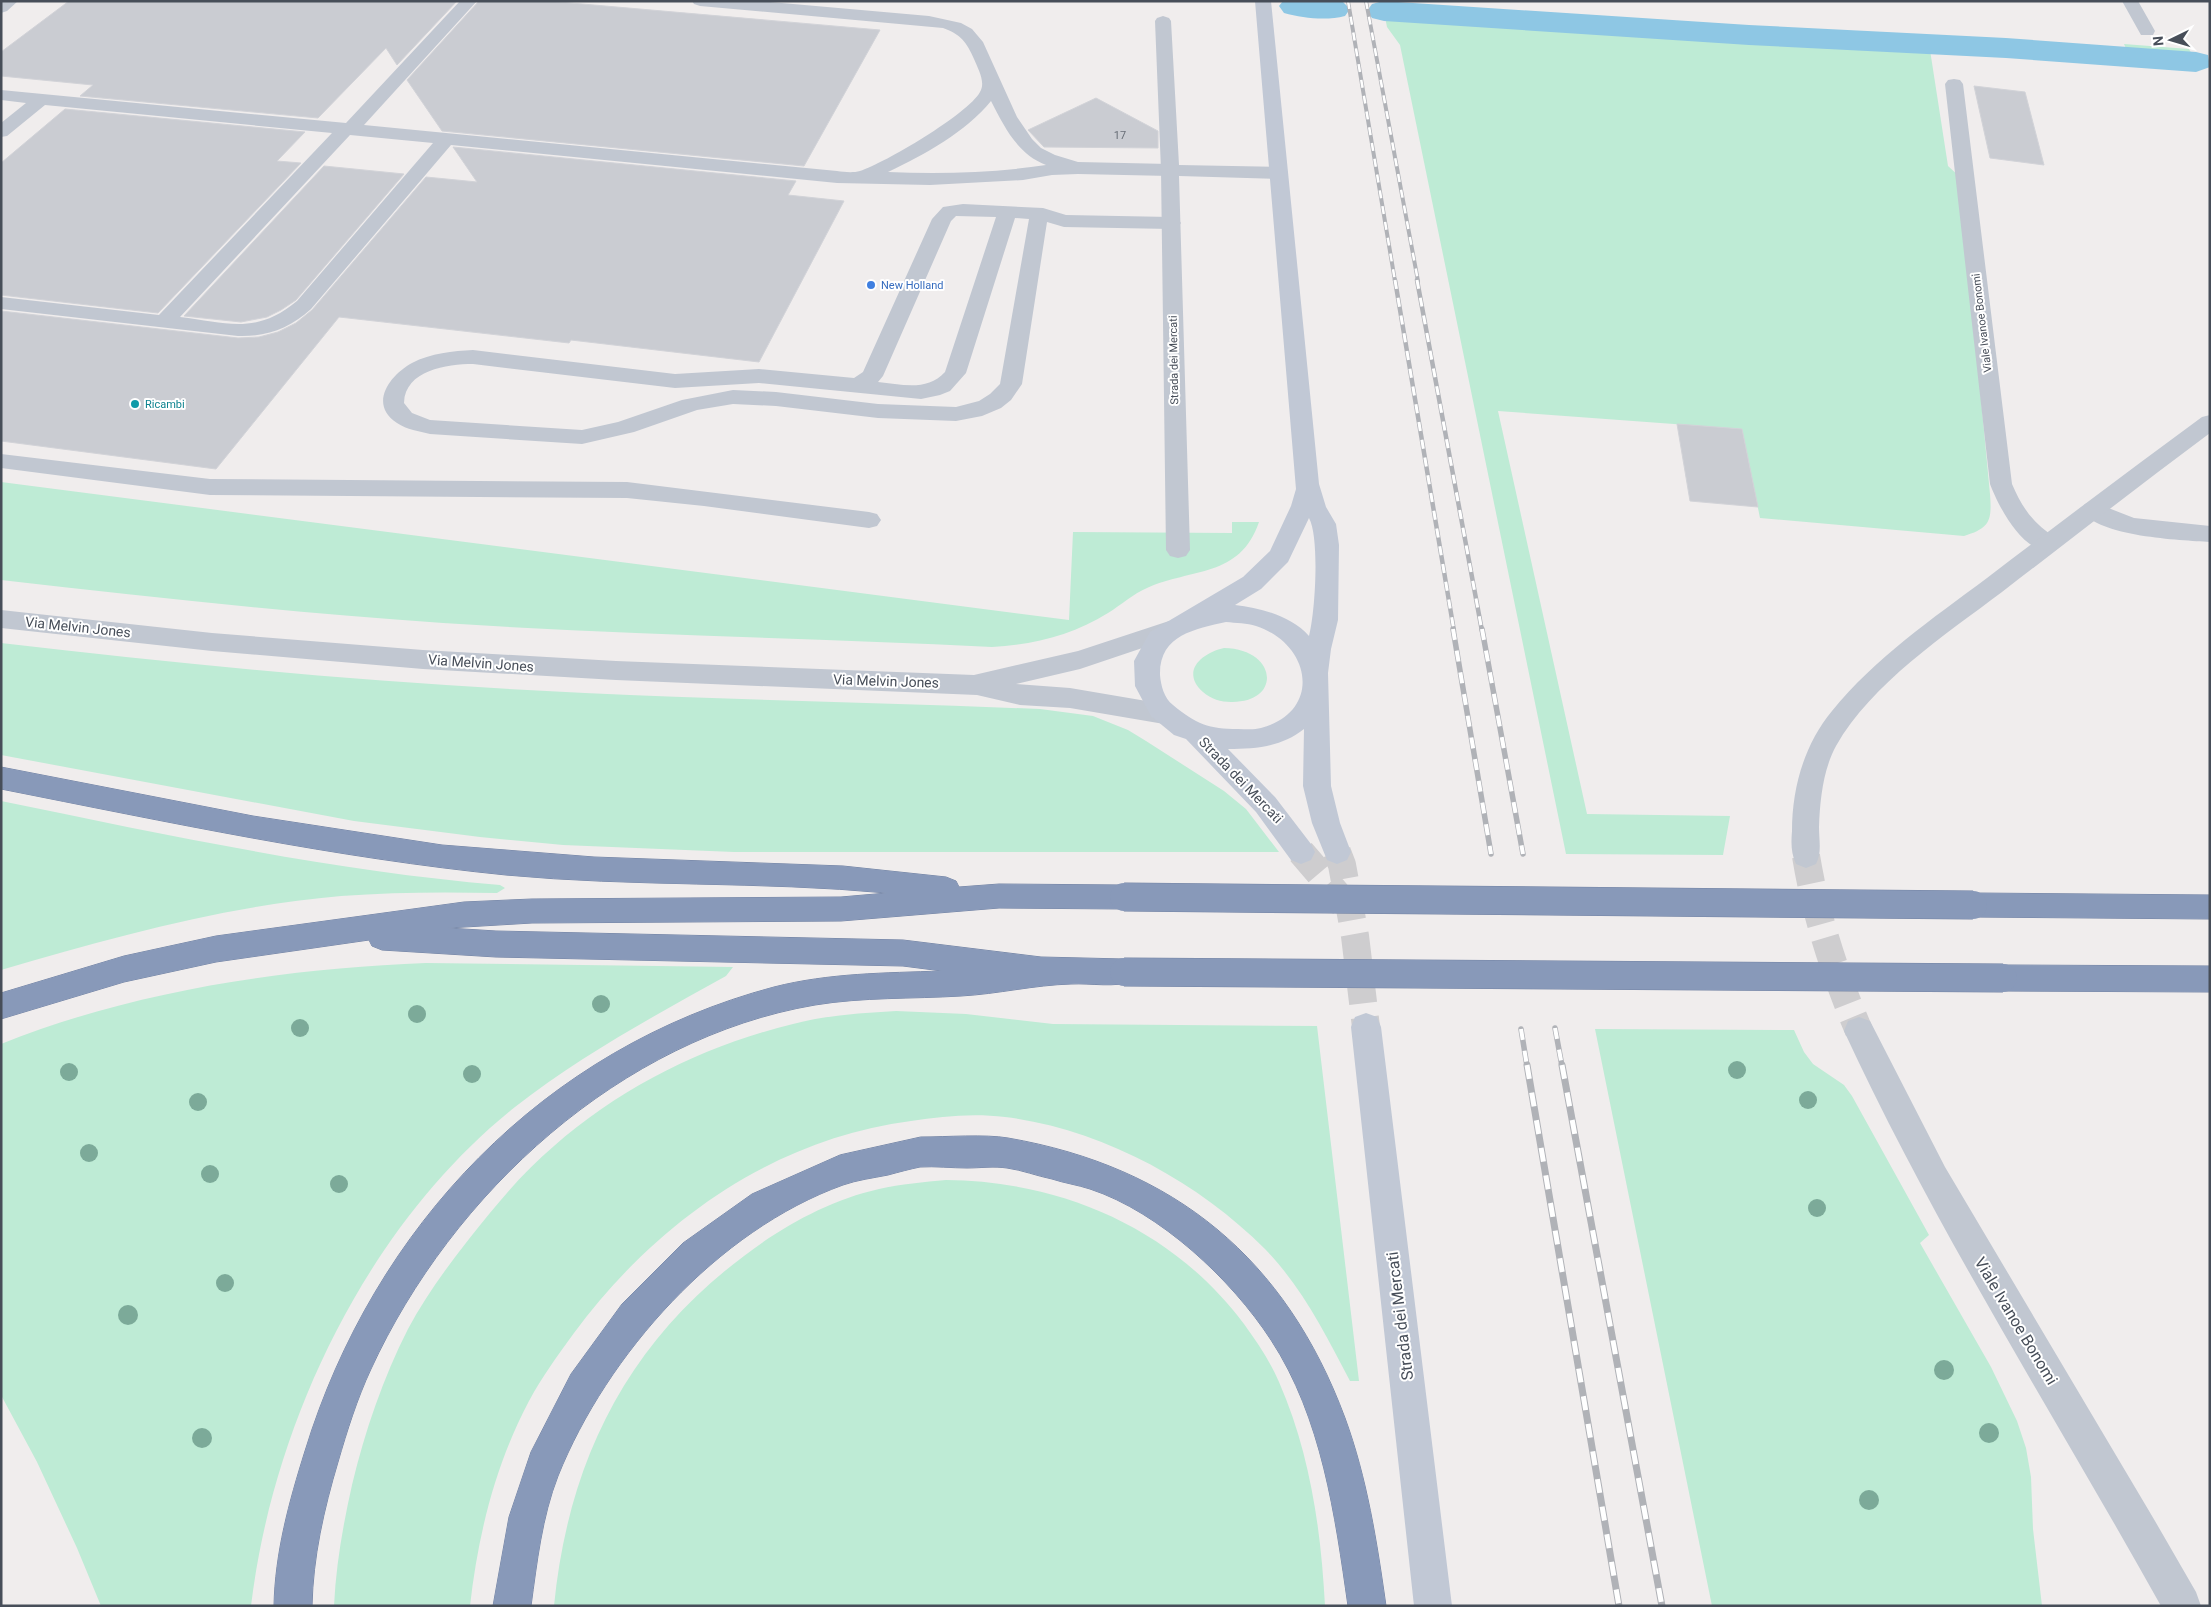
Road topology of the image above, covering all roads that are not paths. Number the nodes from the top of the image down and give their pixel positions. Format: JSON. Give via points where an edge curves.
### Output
{"nodes":[{"id":1,"x":10,"y":1,"type":"edge"},
{"id":2,"x":469,"y":1,"type":"edge"},
{"id":3,"x":700,"y":1,"type":"edge"},
{"id":4,"x":1263,"y":1,"type":"edge"},
{"id":5,"x":2130,"y":1,"type":"edge"},
{"id":6,"x":1,"y":8,"type":"edge"},
{"id":7,"x":1163,"y":20,"type":"dead end"},
{"id":8,"x":2147,"y":31,"type":"dead end"},
{"id":9,"x":990,"y":76,"type":"junction"},
{"id":10,"x":1954,"y":84,"type":"dead end"},
{"id":11,"x":1,"y":95,"type":"edge"},
{"id":12,"x":41,"y":99,"type":"junction"},
{"id":13,"x":348,"y":129,"type":"junction"},
{"id":14,"x":1,"y":132,"type":"edge"},
{"id":15,"x":446,"y":139,"type":"junction"},
{"id":16,"x":1092,"y":168,"type":"junction"},
{"id":17,"x":1170,"y":170,"type":"junction"},
{"id":18,"x":1279,"y":173,"type":"junction"},
{"id":19,"x":837,"y":177,"type":"junction"},
{"id":20,"x":1007,"y":212,"type":"junction"},
{"id":21,"x":1171,"y":223,"type":"junction"},
{"id":22,"x":1038,"y":224,"type":"junction"},
{"id":23,"x":1,"y":303,"type":"edge"},
{"id":24,"x":164,"y":322,"type":"junction"},
{"id":25,"x":844,"y":385,"type":"junction"},
{"id":26,"x":2210,"y":422,"type":"edge"},
{"id":27,"x":1,"y":461,"type":"edge"},
{"id":28,"x":1307,"y":482,"type":"junction"},
{"id":29,"x":2092,"y":510,"type":"junction"},
{"id":30,"x":869,"y":520,"type":"dead end"},
{"id":31,"x":2210,"y":534,"type":"edge"},
{"id":32,"x":2048,"y":544,"type":"junction"},
{"id":33,"x":1178,"y":550,"type":"dead end"},
{"id":34,"x":1195,"y":617,"type":"junction"},
{"id":35,"x":1,"y":619,"type":"edge"},
{"id":36,"x":1169,"y":630,"type":"junction"},
{"id":37,"x":1316,"y":678,"type":"junction"},
{"id":38,"x":962,"y":684,"type":"junction"},
{"id":39,"x":1164,"y":714,"type":"junction"},
{"id":40,"x":1196,"y":734,"type":"junction"},
{"id":41,"x":1,"y":778,"type":"edge"},
{"id":42,"x":1301,"y":852,"type":"tunnel mouth"},
{"id":43,"x":1337,"y":852,"type":"tunnel mouth"},
{"id":44,"x":1806,"y":856,"type":"tunnel mouth"},
{"id":45,"x":999,"y":896,"type":"junction"},
{"id":46,"x":2210,"y":907,"type":"edge"},
{"id":47,"x":328,"y":934,"type":"junction"},
{"id":48,"x":1070,"y":971,"type":"junction"},
{"id":49,"x":2210,"y":979,"type":"edge"},
{"id":50,"x":1,"y":1006,"type":"edge"},
{"id":51,"x":1366,"y":1026,"type":"tunnel mouth"},
{"id":52,"x":1858,"y":1031,"type":"tunnel mouth"},
{"id":53,"x":292,"y":1606,"type":"edge"},
{"id":54,"x":512,"y":1606,"type":"edge"},
{"id":55,"x":1367,"y":1606,"type":"edge"},
{"id":56,"x":1433,"y":1606,"type":"edge"},
{"id":57,"x":2182,"y":1606,"type":"edge"}],
"edges":[{"from":1,"to":6,"type":"street"},
{"from":2,"to":13,"type":"street"},
{"from":3,"to":9,"type":"street","via":[[948,24],[971,36]]},
{"from":4,"to":18,"type":"street","name":"Strada dei Mercati"},
{"from":5,"to":8,"type":"street"},
{"from":7,"to":17,"type":"street","name":"Strada dei Mercati"},
{"from":9,"to":16,"type":"street","via":[[1012,123],[1027,146],[1059,164]]},
{"from":9,"to":19,"type":"street","via":[[992,86],[986,98],[933,138],[880,170],[867,175]]},
{"from":10,"to":32,"type":"street","name":"Viale Ivanoe Bonomi","via":[[2001,484],[2020,520]]},
{"from":11,"to":12,"type":"street"},
{"from":12,"to":13,"type":"street"},
{"from":12,"to":14,"type":"street"},
{"from":13,"to":15,"type":"street"},
{"from":13,"to":24,"type":"street"},
{"from":15,"to":19,"type":"street"},
{"from":15,"to":24,"type":"street","via":[[304,305],[283,321],[249,331]]},
{"from":16,"to":17,"type":"street"},
{"from":16,"to":19,"type":"street","via":[[930,179]]},
{"from":17,"to":18,"type":"street"},
{"from":17,"to":21,"type":"street","name":"Strada dei Mercati"},
{"from":18,"to":28,"type":"street","name":"Strada dei Mercati"},
{"from":20,"to":22,"type":"street"},
{"from":20,"to":25,"type":"street","via":[[959,210],[945,214],[872,376],[859,384]]},
{"from":20,"to":25,"type":"street","via":[[951,380],[940,389],[924,392]]},
{"from":21,"to":22,"type":"street","via":[[1068,221]]},
{"from":21,"to":33,"type":"street","name":"Strada dei Mercati"},
{"from":22,"to":25,"type":"street","via":[[1011,384],[995,402],[977,410],[957,414],[902,413],[753,396],[725,397],[582,437],[415,425],[402,419],[394,410],[393,399],[396,388],[406,377],[420,368],[455,357],[675,381],[759,376]]},
{"from":23,"to":24,"type":"street"},
{"from":26,"to":29,"type":"street"},
{"from":27,"to":30,"type":"street","via":[[210,487],[627,490]]},
{"from":28,"to":34,"type":"street","name":"Strada dei Mercati","via":[[1303,506],[1280,556],[1252,583]]},
{"from":28,"to":37,"type":"street","name":"Strada dei Mercati","via":[[1314,507],[1324,524],[1327,546],[1326,620],[1318,649]]},
{"from":29,"to":31,"type":"street","via":[[2132,526]]},
{"from":29,"to":32,"type":"street"},
{"from":32,"to":44,"type":"street","via":[[1906,654],[1843,715],[1824,744],[1810,781]]},
{"from":34,"to":36,"type":"street","name":"Strada dei Mercati"},
{"from":34,"to":37,"type":"street","name":"Strada dei Mercati","via":[[1226,613],[1272,622],[1297,638],[1312,660]]},
{"from":35,"to":38,"type":"street","name":"Via Melvin Jones","via":[[250,645],[478,663]]},
{"from":36,"to":38,"type":"street","name":"Via Melvin Jones","via":[[1080,660],[990,682]]},
{"from":36,"to":39,"type":"street","name":"Strada dei Mercati","via":[[1152,648],[1146,670],[1152,700]]},
{"from":37,"to":40,"type":"street","name":"Strada dei Mercati","via":[[1314,696],[1306,711],[1278,732],[1259,739],[1238,741]]},
{"from":37,"to":43,"type":"street","name":"Strada dei Mercati","via":[[1317,786]]},
{"from":38,"to":39,"type":"street","name":"Via Melvin Jones"},
{"from":39,"to":40,"type":"street","name":"Strada dei Mercati"},
{"from":40,"to":42,"type":"street","name":"Strada dei Mercati","via":[[1268,805]]},
{"from":41,"to":45,"type":"highway","via":[[252,828],[506,863],[843,878]]},
{"from":45,"to":46,"type":"highway","bridge":true},
{"from":45,"to":47,"type":"highway","via":[[841,909],[499,912],[429,918]]},
{"from":47,"to":48,"type":"highway","via":[[496,944],[903,953]]},
{"from":47,"to":50,"type":"highway","via":[[170,958]]},
{"from":48,"to":49,"type":"highway","bridge":true},
{"from":48,"to":53,"type":"highway","via":[[978,981],[846,989],[777,1000],[708,1023],[662,1043],[631,1059],[556,1109],[485,1173],[453,1210],[400,1283],[373,1330],[334,1414],[320,1455],[298,1549]]},
{"from":51,"to":56,"type":"street","name":"Strada dei Mercati"},
{"from":52,"to":57,"type":"street","name":"Viale Ivanoe Bonomi","via":[[1953,1212]]},
{"from":54,"to":55,"type":"highway","via":[[526,1521],[543,1468],[562,1426],[615,1340],[657,1290],[689,1259],[731,1226],[770,1202],[837,1170],[901,1154],[977,1150],[1047,1160],[1117,1184],[1154,1202],[1186,1224],[1250,1284],[1301,1359],[1320,1400],[1348,1495]]}]}
